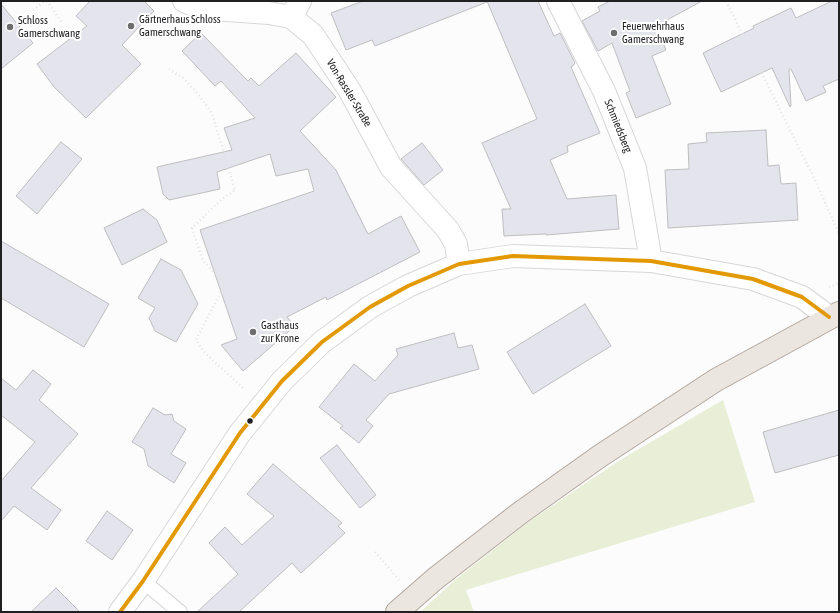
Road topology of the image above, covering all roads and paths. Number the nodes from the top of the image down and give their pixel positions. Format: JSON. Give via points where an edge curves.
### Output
{"nodes":[{"id":1,"x":46,"y":1,"type":"edge"},
{"id":2,"x":184,"y":1,"type":"edge"},
{"id":3,"x":558,"y":1,"type":"edge"},
{"id":4,"x":726,"y":1,"type":"edge"},
{"id":5,"x":296,"y":9,"type":"edge"},
{"id":6,"x":33,"y":10,"type":"dead end"},
{"id":7,"x":63,"y":24,"type":"dead end"},
{"id":8,"x":169,"y":69,"type":"dead end"},
{"id":9,"x":839,"y":234,"type":"edge"},
{"id":10,"x":651,"y":260,"type":"junction"},
{"id":11,"x":459,"y":264,"type":"junction"},
{"id":12,"x":834,"y":315,"type":"edge"},
{"id":13,"x":262,"y":405,"type":"junction"},
{"id":14,"x":375,"y":552,"type":"dead end"},
{"id":15,"x":143,"y":581,"type":"junction"},
{"id":16,"x":402,"y":584,"type":"dead end"},
{"id":17,"x":120,"y":612,"type":"edge"},
{"id":18,"x":180,"y":612,"type":"edge"},
{"id":19,"x":397,"y":612,"type":"edge"}],
"edges":[{"from":1,"to":6,"type":"path"},
{"from":1,"to":7,"type":"path"},
{"from":2,"to":5,"type":"street","name":"Von-Rassler-Straße","via":[[200,8],[269,13]]},
{"from":3,"to":10,"type":"street","name":"Schmiedsberg","via":[[604,91],[635,168]]},
{"from":4,"to":9,"type":"path"},
{"from":5,"to":11,"type":"street","name":"Von-Rassler-Straße","via":[[334,64],[391,167],[448,230],[456,244]]},
{"from":8,"to":13,"type":"path","via":[[188,83],[212,113],[235,190],[192,228],[203,261],[225,284],[196,340],[205,353]]},
{"from":10,"to":11,"type":"street","via":[[513,256]]},
{"from":10,"to":12,"type":"street","via":[[753,279],[802,297]]},
{"from":11,"to":13,"type":"street","via":[[408,286],[370,307],[322,342],[282,381]]},
{"from":12,"to":19,"type":"main road","via":[[716,380],[600,456],[520,513],[436,578]]},
{"from":13,"to":15,"type":"street","via":[[240,433]]},
{"from":14,"to":16,"type":"path"},
{"from":15,"to":17,"type":"street"},
{"from":15,"to":18,"type":"lane"}]}
